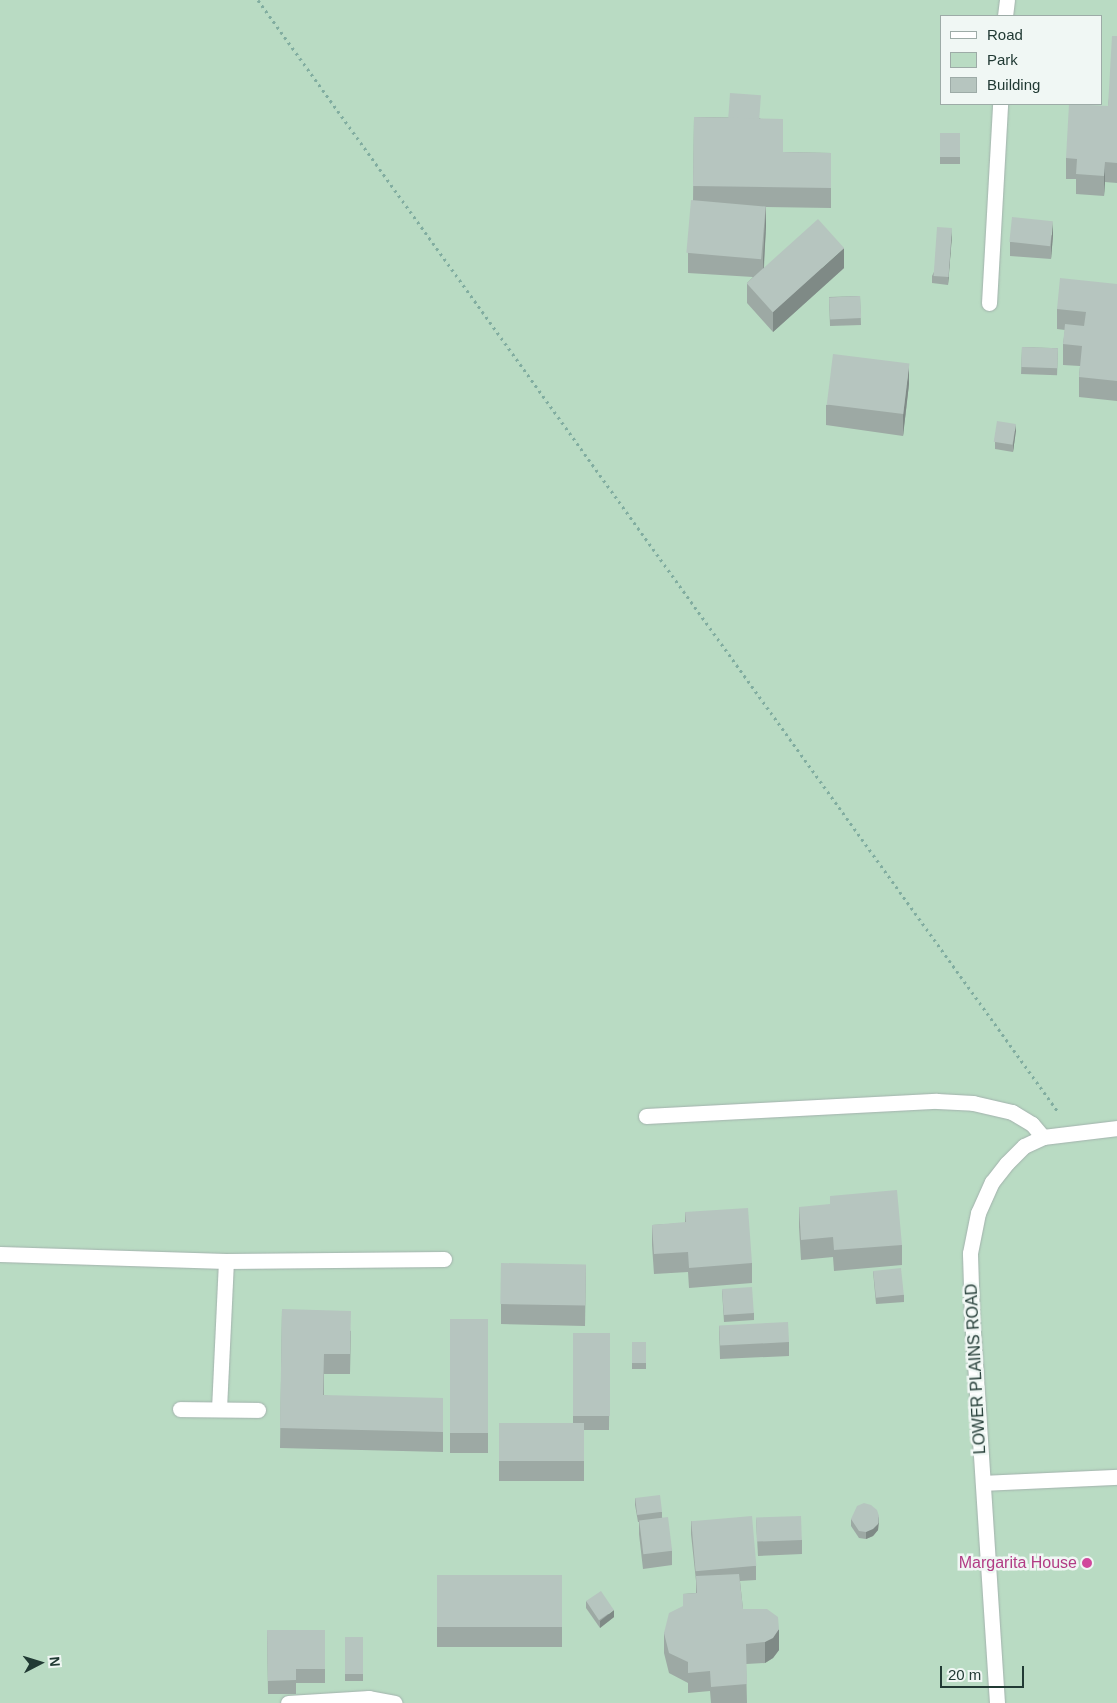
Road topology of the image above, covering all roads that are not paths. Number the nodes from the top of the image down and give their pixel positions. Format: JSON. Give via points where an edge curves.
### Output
{"nodes":[{"id":1,"x":1007,"y":0,"type":"edge"},
{"id":2,"x":1005,"y":15,"type":"edge"},
{"id":3,"x":1000,"y":105,"type":"edge"},
{"id":4,"x":989,"y":303,"type":"dead end"},
{"id":5,"x":646,"y":1116,"type":"dead end"},
{"id":6,"x":1117,"y":1128,"type":"edge"},
{"id":7,"x":1043,"y":1137,"type":"junction"},
{"id":8,"x":0,"y":1254,"type":"edge"},
{"id":9,"x":444,"y":1259,"type":"dead end"},
{"id":10,"x":226,"y":1261,"type":"junction"},
{"id":11,"x":180,"y":1409,"type":"dead end"},
{"id":12,"x":219,"y":1409,"type":"junction"},
{"id":13,"x":258,"y":1410,"type":"dead end"},
{"id":14,"x":1117,"y":1476,"type":"edge"},
{"id":15,"x":983,"y":1483,"type":"junction"},
{"id":16,"x":288,"y":1703,"type":"edge"},
{"id":17,"x":395,"y":1703,"type":"edge"},
{"id":18,"x":997,"y":1703,"type":"edge"}],
"edges":[{"from":1,"to":2,"type":"street"},
{"from":3,"to":4,"type":"street"},
{"from":5,"to":7,"type":"street","via":[[937,1101],[973,1103],[1012,1112],[1032,1124]]},
{"from":6,"to":7,"type":"street","name":"LOWER PLAINS ROAD"},
{"from":7,"to":15,"type":"street","name":"LOWER PLAINS ROAD","via":[[1024,1146],[992,1182],[978,1212],[970,1253]]},
{"from":8,"to":10,"type":"street"},
{"from":9,"to":10,"type":"street"},
{"from":10,"to":12,"type":"street"},
{"from":11,"to":12,"type":"street"},
{"from":12,"to":13,"type":"street"},
{"from":14,"to":15,"type":"street"},
{"from":15,"to":18,"type":"street","name":"LOWER PLAINS ROAD"},
{"from":16,"to":17,"type":"street","via":[[369,1698]]}]}
